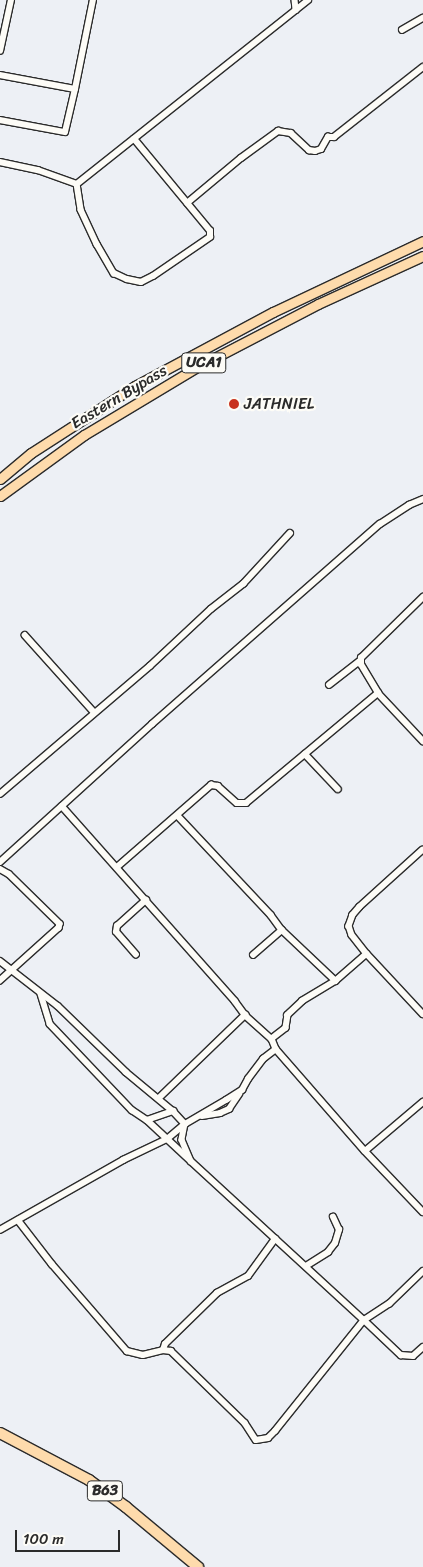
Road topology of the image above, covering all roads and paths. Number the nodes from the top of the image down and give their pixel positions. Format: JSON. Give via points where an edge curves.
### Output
{"nodes":[{"id":1,"x":10,"y":0,"type":"edge"},
{"id":2,"x":94,"y":0,"type":"edge"},
{"id":3,"x":296,"y":0,"type":"edge"},
{"id":4,"x":308,"y":0,"type":"edge"},
{"id":5,"x":296,"y":10,"type":"junction"},
{"id":6,"x":423,"y":18,"type":"edge"},
{"id":7,"x":402,"y":30,"type":"dead end"},
{"id":8,"x":0,"y":51,"type":"edge"},
{"id":9,"x":423,"y":68,"type":"edge"},
{"id":10,"x":0,"y":75,"type":"edge"},
{"id":11,"x":75,"y":89,"type":"junction"},
{"id":12,"x":0,"y":120,"type":"edge"},
{"id":13,"x":134,"y":139,"type":"junction"},
{"id":14,"x":0,"y":162,"type":"edge"},
{"id":15,"x":77,"y":184,"type":"junction"},
{"id":16,"x":187,"y":203,"type":"junction"},
{"id":17,"x":423,"y":241,"type":"edge"},
{"id":18,"x":423,"y":256,"type":"edge"},
{"id":19,"x":0,"y":479,"type":"edge"},
{"id":20,"x":0,"y":496,"type":"edge"},
{"id":21,"x":423,"y":498,"type":"edge"},
{"id":22,"x":290,"y":533,"type":"dead end"},
{"id":23,"x":423,"y":597,"type":"edge"},
{"id":24,"x":25,"y":635,"type":"dead end"},
{"id":25,"x":360,"y":661,"type":"junction"},
{"id":26,"x":329,"y":685,"type":"dead end"},
{"id":27,"x":378,"y":693,"type":"junction"},
{"id":28,"x":94,"y":712,"type":"junction"},
{"id":29,"x":423,"y":741,"type":"edge"},
{"id":30,"x":305,"y":754,"type":"junction"},
{"id":31,"x":338,"y":789,"type":"dead end"},
{"id":32,"x":0,"y":794,"type":"edge"},
{"id":33,"x":62,"y":806,"type":"junction"},
{"id":34,"x":178,"y":816,"type":"junction"},
{"id":35,"x":423,"y":850,"type":"edge"},
{"id":36,"x":0,"y":862,"type":"edge"},
{"id":37,"x":117,"y":867,"type":"junction"},
{"id":38,"x":0,"y":869,"type":"edge"},
{"id":39,"x":146,"y":900,"type":"junction"},
{"id":40,"x":282,"y":930,"type":"junction"},
{"id":41,"x":367,"y":954,"type":"junction"},
{"id":42,"x":136,"y":955,"type":"dead end"},
{"id":43,"x":253,"y":956,"type":"dead end"},
{"id":44,"x":0,"y":961,"type":"edge"},
{"id":45,"x":11,"y":970,"type":"junction"},
{"id":46,"x":0,"y":981,"type":"edge"},
{"id":47,"x":336,"y":981,"type":"junction"},
{"id":48,"x":41,"y":994,"type":"junction"},
{"id":49,"x":423,"y":1014,"type":"edge"},
{"id":50,"x":245,"y":1015,"type":"junction"},
{"id":51,"x":272,"y":1039,"type":"junction"},
{"id":52,"x":276,"y":1049,"type":"junction"},
{"id":53,"x":159,"y":1098,"type":"junction"},
{"id":54,"x":423,"y":1102,"type":"edge"},
{"id":55,"x":173,"y":1111,"type":"junction"},
{"id":56,"x":147,"y":1120,"type":"junction"},
{"id":57,"x":185,"y":1124,"type":"junction"},
{"id":58,"x":167,"y":1139,"type":"junction"},
{"id":59,"x":365,"y":1151,"type":"junction"},
{"id":60,"x":191,"y":1161,"type":"junction"},
{"id":61,"x":423,"y":1212,"type":"edge"},
{"id":62,"x":333,"y":1217,"type":"dead end"},
{"id":63,"x":18,"y":1220,"type":"junction"},
{"id":64,"x":0,"y":1230,"type":"edge"},
{"id":65,"x":275,"y":1239,"type":"junction"},
{"id":66,"x":306,"y":1266,"type":"junction"},
{"id":67,"x":423,"y":1271,"type":"edge"},
{"id":68,"x":364,"y":1320,"type":"junction"},
{"id":69,"x":423,"y":1347,"type":"edge"},
{"id":70,"x":163,"y":1350,"type":"junction"},
{"id":71,"x":0,"y":1433,"type":"edge"},
{"id":72,"x":198,"y":1567,"type":"edge"}],
"edges":[{"from":1,"to":8,"type":"street"},
{"from":2,"to":11,"type":"street"},
{"from":3,"to":5,"type":"street"},
{"from":4,"to":5,"type":"street"},
{"from":5,"to":13,"type":"street"},
{"from":6,"to":7,"type":"street"},
{"from":9,"to":16,"type":"street","via":[[334,137],[328,137],[321,149],[309,150],[291,133],[278,131]]},
{"from":10,"to":11,"type":"street"},
{"from":11,"to":12,"type":"street","via":[[65,132]]},
{"from":13,"to":15,"type":"street"},
{"from":13,"to":16,"type":"street"},
{"from":14,"to":15,"type":"street","via":[[38,170]]},
{"from":15,"to":16,"type":"street","via":[[81,210],[114,274],[141,282],[210,237],[210,231]]},
{"from":17,"to":19,"type":"main road","name":"Eastern Bypass","number":"UCA1","via":[[273,312],[135,386],[31,453]]},
{"from":18,"to":20,"type":"main road","name":"Eastern Bypass","number":"UCA1","via":[[318,304],[199,366],[84,435]]},
{"from":21,"to":33,"type":"street","via":[[380,524]]},
{"from":22,"to":28,"type":"street","via":[[243,584]]},
{"from":23,"to":25,"type":"street"},
{"from":24,"to":28,"type":"street"},
{"from":25,"to":26,"type":"street"},
{"from":25,"to":27,"type":"street"},
{"from":27,"to":29,"type":"street"},
{"from":27,"to":30,"type":"street"},
{"from":28,"to":32,"type":"street"},
{"from":30,"to":31,"type":"street"},
{"from":30,"to":34,"type":"street","via":[[246,803],[237,803],[214,784]]},
{"from":33,"to":36,"type":"street"},
{"from":33,"to":37,"type":"street"},
{"from":34,"to":37,"type":"street"},
{"from":34,"to":40,"type":"street"},
{"from":35,"to":41,"type":"street","via":[[354,915],[349,926]]},
{"from":37,"to":39,"type":"street"},
{"from":38,"to":45,"type":"street","via":[[60,924]]},
{"from":39,"to":42,"type":"street","via":[[117,926],[116,932]]},
{"from":39,"to":50,"type":"street"},
{"from":40,"to":43,"type":"street"},
{"from":40,"to":47,"type":"street"},
{"from":41,"to":47,"type":"street"},
{"from":41,"to":49,"type":"street"},
{"from":44,"to":45,"type":"street"},
{"from":45,"to":46,"type":"street"},
{"from":45,"to":48,"type":"street"},
{"from":47,"to":51,"type":"street","via":[[303,1001],[288,1015],[286,1028]]},
{"from":48,"to":53,"type":"street"},
{"from":48,"to":56,"type":"street","via":[[50,1024],[127,1104]]},
{"from":50,"to":51,"type":"street"},
{"from":50,"to":53,"type":"street"},
{"from":51,"to":52,"type":"street"},
{"from":52,"to":57,"type":"street","via":[[263,1059],[242,1090]]},
{"from":52,"to":59,"type":"street"},
{"from":53,"to":55,"type":"street"},
{"from":54,"to":59,"type":"street"},
{"from":55,"to":56,"type":"street"},
{"from":55,"to":57,"type":"street"},
{"from":56,"to":58,"type":"street"},
{"from":57,"to":58,"type":"street"},
{"from":57,"to":60,"type":"street","via":[[182,1140]]},
{"from":58,"to":60,"type":"street"},
{"from":58,"to":63,"type":"street","via":[[122,1160]]},
{"from":59,"to":61,"type":"street"},
{"from":60,"to":65,"type":"street"},
{"from":62,"to":66,"type":"street","via":[[339,1230],[335,1243],[328,1252]]},
{"from":63,"to":64,"type":"street"},
{"from":63,"to":70,"type":"street","via":[[128,1351],[143,1355]]},
{"from":65,"to":66,"type":"street"},
{"from":65,"to":70,"type":"street","via":[[248,1276],[217,1293],[165,1344]]},
{"from":66,"to":68,"type":"street"},
{"from":67,"to":68,"type":"street","via":[[389,1304]]},
{"from":68,"to":69,"type":"street","via":[[401,1355],[413,1356]]},
{"from":68,"to":70,"type":"street","via":[[275,1431],[268,1438],[256,1440],[245,1423],[171,1351]]},
{"from":71,"to":72,"type":"highway","number":"B63","via":[[89,1480]]}]}
